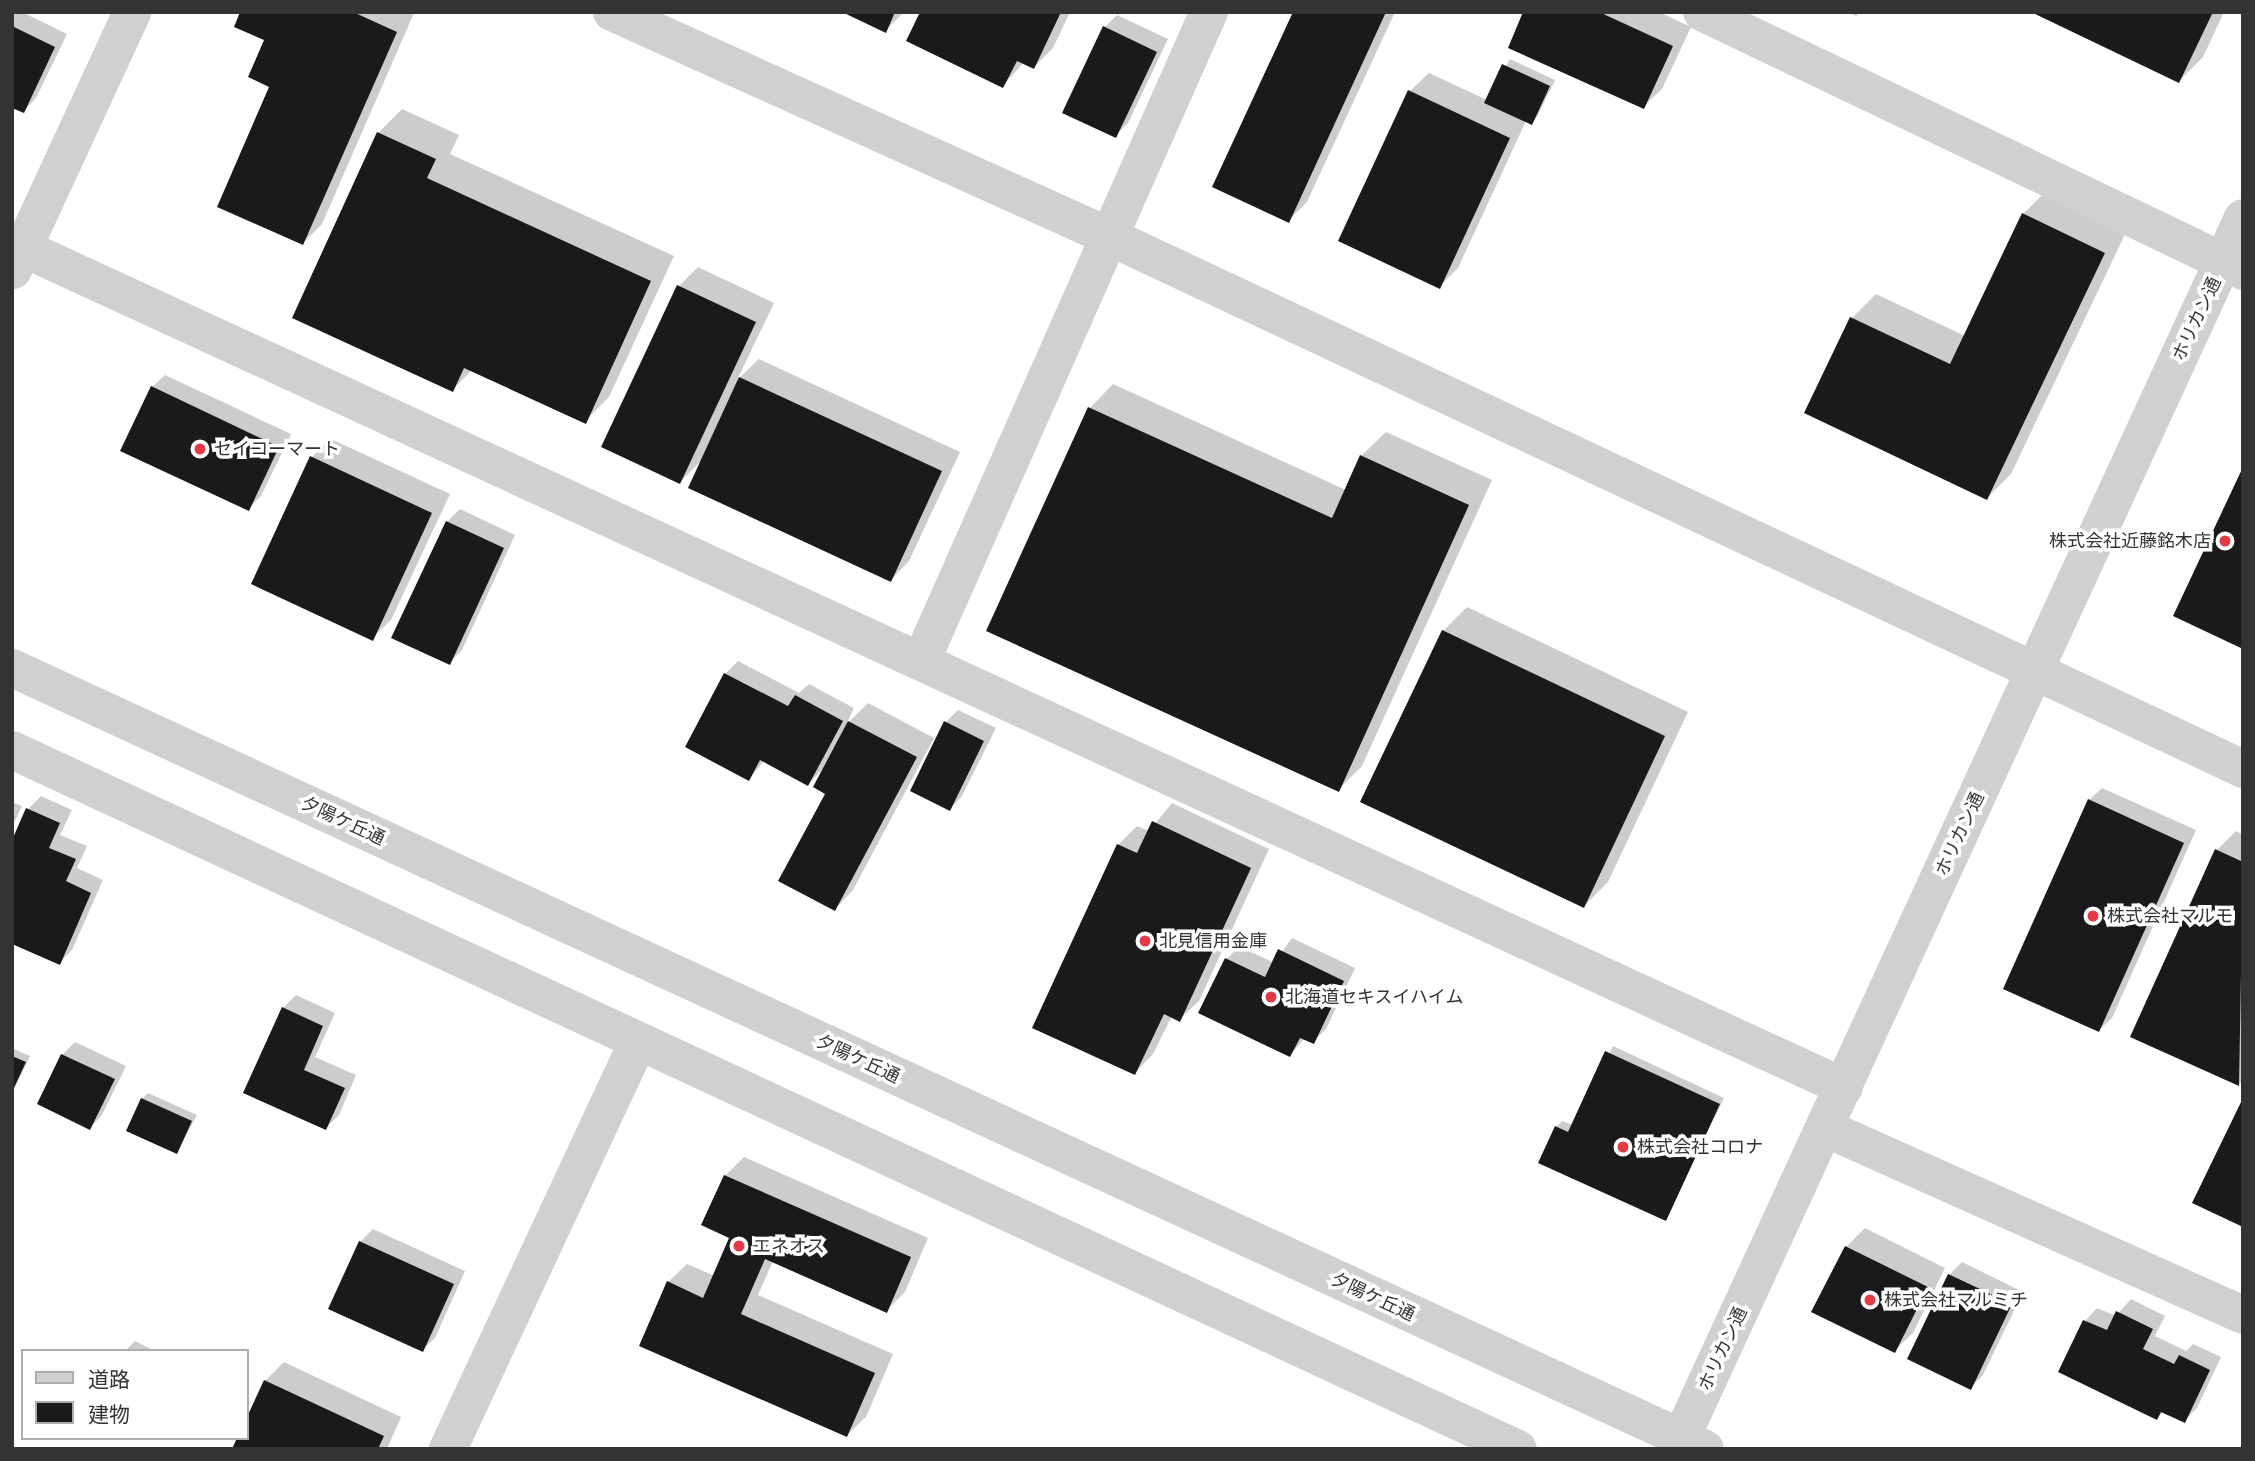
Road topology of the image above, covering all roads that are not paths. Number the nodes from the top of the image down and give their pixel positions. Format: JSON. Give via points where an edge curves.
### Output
{"nodes":[{"id":1,"x":132,"y":12,"type":"edge"},
{"id":2,"x":612,"y":12,"type":"edge"},
{"id":3,"x":1209,"y":12,"type":"edge"},
{"id":4,"x":1702,"y":12,"type":"edge"},
{"id":5,"x":2243,"y":218,"type":"edge"},
{"id":6,"x":1108,"y":236,"type":"junction"},
{"id":7,"x":18,"y":260,"type":"edge"},
{"id":8,"x":2233,"y":267,"type":"edge"},
{"id":9,"x":922,"y":659,"type":"junction"},
{"id":10,"x":12,"y":668,"type":"edge"},
{"id":11,"x":2035,"y":671,"type":"junction"},
{"id":12,"x":12,"y":750,"type":"edge"},
{"id":13,"x":2243,"y":769,"type":"edge"},
{"id":14,"x":638,"y":1041,"type":"junction"},
{"id":15,"x":1844,"y":1087,"type":"junction"},
{"id":16,"x":1825,"y":1128,"type":"junction"},
{"id":17,"x":2243,"y":1315,"type":"edge"},
{"id":18,"x":1687,"y":1446,"type":"edge"},
{"id":19,"x":448,"y":1449,"type":"edge"},
{"id":20,"x":1518,"y":1449,"type":"edge"}],
"edges":[{"from":1,"to":7,"type":"street"},
{"from":2,"to":6,"type":"street"},
{"from":3,"to":6,"type":"street"},
{"from":4,"to":8,"type":"street"},
{"from":5,"to":8,"type":"street","name":"ホリカン通"},
{"from":6,"to":9,"type":"street"},
{"from":6,"to":11,"type":"street"},
{"from":7,"to":9,"type":"street"},
{"from":8,"to":11,"type":"street","name":"ホリカン通"},
{"from":9,"to":15,"type":"street"},
{"from":10,"to":18,"type":"street","name":"夕陽ケ丘通"},
{"from":11,"to":13,"type":"street"},
{"from":11,"to":15,"type":"street","name":"ホリカン通"},
{"from":12,"to":14,"type":"street"},
{"from":14,"to":19,"type":"street"},
{"from":14,"to":20,"type":"street"},
{"from":15,"to":16,"type":"street","name":"ホリカン通"},
{"from":16,"to":17,"type":"street"},
{"from":16,"to":18,"type":"street","name":"ホリカン通"}]}
